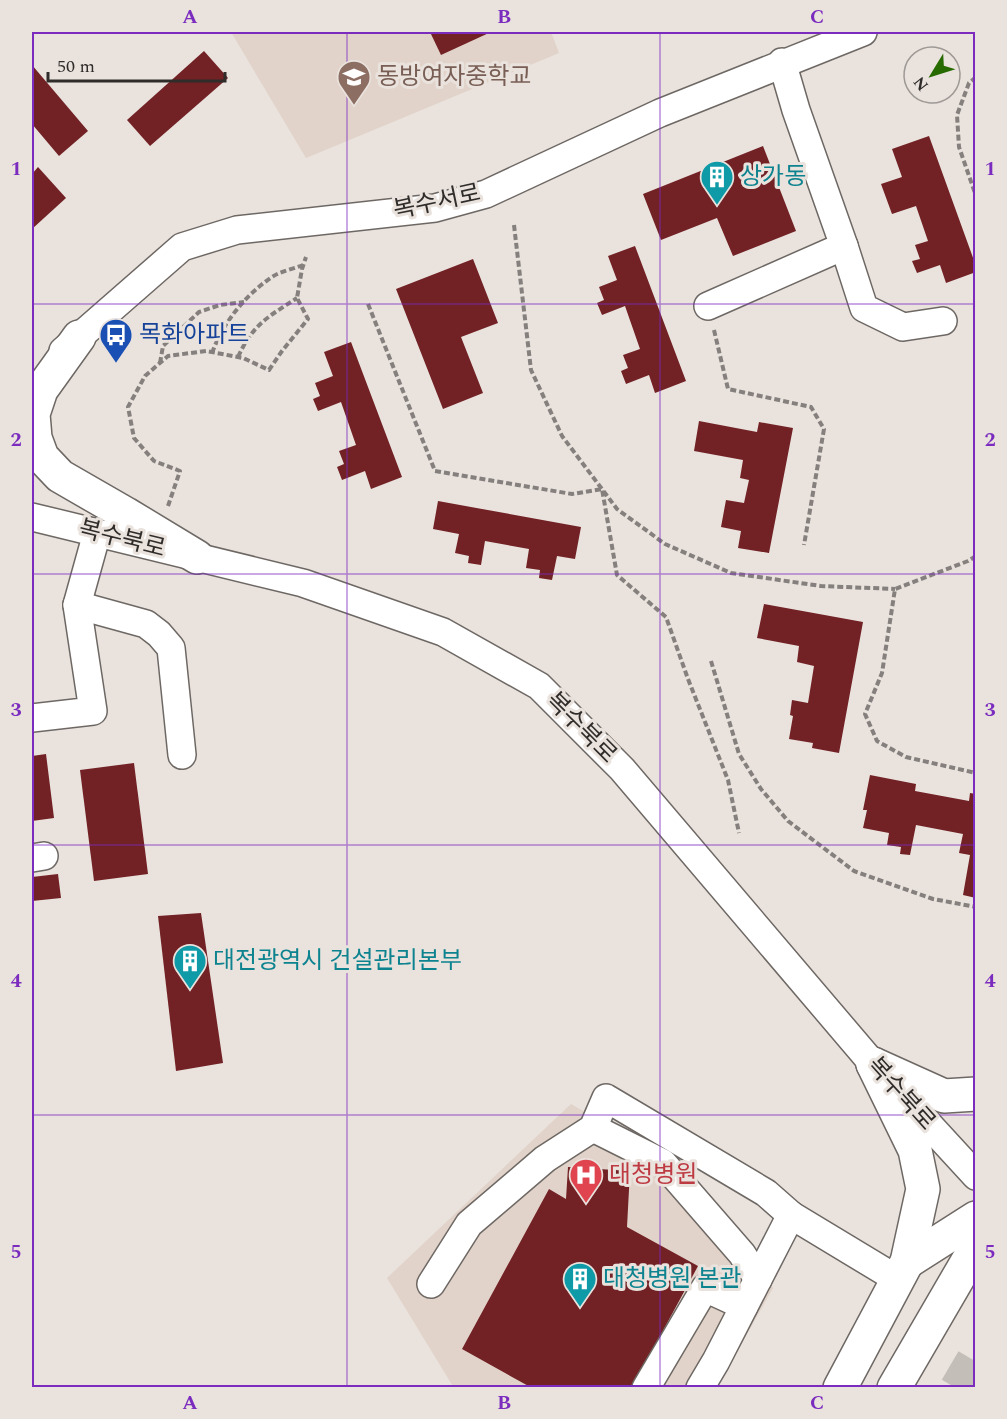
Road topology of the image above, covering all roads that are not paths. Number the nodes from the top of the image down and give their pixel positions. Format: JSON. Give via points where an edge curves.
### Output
{"nodes":[{"id":1,"x":863,"y":32,"type":"edge"},
{"id":2,"x":782,"y":62,"type":"junction"},
{"id":3,"x":844,"y":246,"type":"junction"},
{"id":4,"x":708,"y":306,"type":"road end"},
{"id":5,"x":943,"y":321,"type":"dead end"},
{"id":6,"x":79,"y":337,"type":"junction"},
{"id":7,"x":32,"y":379,"type":"edge"},
{"id":8,"x":32,"y":517,"type":"edge"},
{"id":9,"x":97,"y":533,"type":"junction"},
{"id":10,"x":197,"y":557,"type":"junction"},
{"id":11,"x":77,"y":605,"type":"junction"},
{"id":12,"x":32,"y":718,"type":"edge"},
{"id":13,"x":182,"y":755,"type":"dead end"},
{"id":14,"x":873,"y":1064,"type":"junction"},
{"id":15,"x":975,"y":1094,"type":"edge"},
{"id":16,"x":593,"y":1128,"type":"junction"},
{"id":17,"x":975,"y":1176,"type":"edge"},
{"id":18,"x":791,"y":1215,"type":"junction"},
{"id":19,"x":975,"y":1218,"type":"edge"},
{"id":20,"x":975,"y":1247,"type":"edge"},
{"id":21,"x":902,"y":1271,"type":"junction"},
{"id":22,"x":758,"y":1279,"type":"junction"},
{"id":23,"x":431,"y":1284,"type":"dead end"},
{"id":24,"x":744,"y":1306,"type":"junction"},
{"id":25,"x":646,"y":1388,"type":"edge"},
{"id":26,"x":700,"y":1388,"type":"edge"},
{"id":27,"x":840,"y":1388,"type":"edge"},
{"id":28,"x":894,"y":1388,"type":"edge"}],
"edges":[{"from":1,"to":2,"type":"street","name":"복수서로"},
{"from":2,"to":3,"type":"street"},
{"from":2,"to":6,"type":"street","name":"복수서로","via":[[660,112],[486,194],[435,208],[237,230],[182,247]]},
{"from":3,"to":4,"type":"street"},
{"from":3,"to":5,"type":"street","via":[[864,308],[903,327]]},
{"from":6,"to":7,"type":"street","name":"복수서로"},
{"from":6,"to":10,"type":"main road","via":[[41,390],[33,414],[42,457],[60,476]]},
{"from":8,"to":9,"type":"street","name":"복수북로"},
{"from":9,"to":10,"type":"street","name":"복수북로"},
{"from":9,"to":11,"type":"street"},
{"from":10,"to":14,"type":"street","name":"복수북로","via":[[303,583],[443,632],[539,686],[622,769]]},
{"from":11,"to":12,"type":"street","via":[[93,711]]},
{"from":11,"to":13,"type":"street","via":[[146,624],[171,648]]},
{"from":14,"to":15,"type":"main road","via":[[944,1096]]},
{"from":14,"to":17,"type":"street","name":"복수북로"},
{"from":14,"to":21,"type":"main road","via":[[915,1150],[923,1189]]},
{"from":16,"to":18,"type":"street","via":[[606,1098],[766,1193]]},
{"from":16,"to":22,"type":"street","via":[[663,1163],[742,1254]]},
{"from":16,"to":23,"type":"street","via":[[545,1159],[469,1224]]},
{"from":18,"to":21,"type":"street"},
{"from":18,"to":22,"type":"street"},
{"from":19,"to":21,"type":"main road"},
{"from":20,"to":28,"type":"main road"},
{"from":21,"to":27,"type":"main road"},
{"from":22,"to":24,"type":"street"},
{"from":24,"to":25,"type":"street","via":[[705,1288]]},
{"from":24,"to":26,"type":"street"}]}
